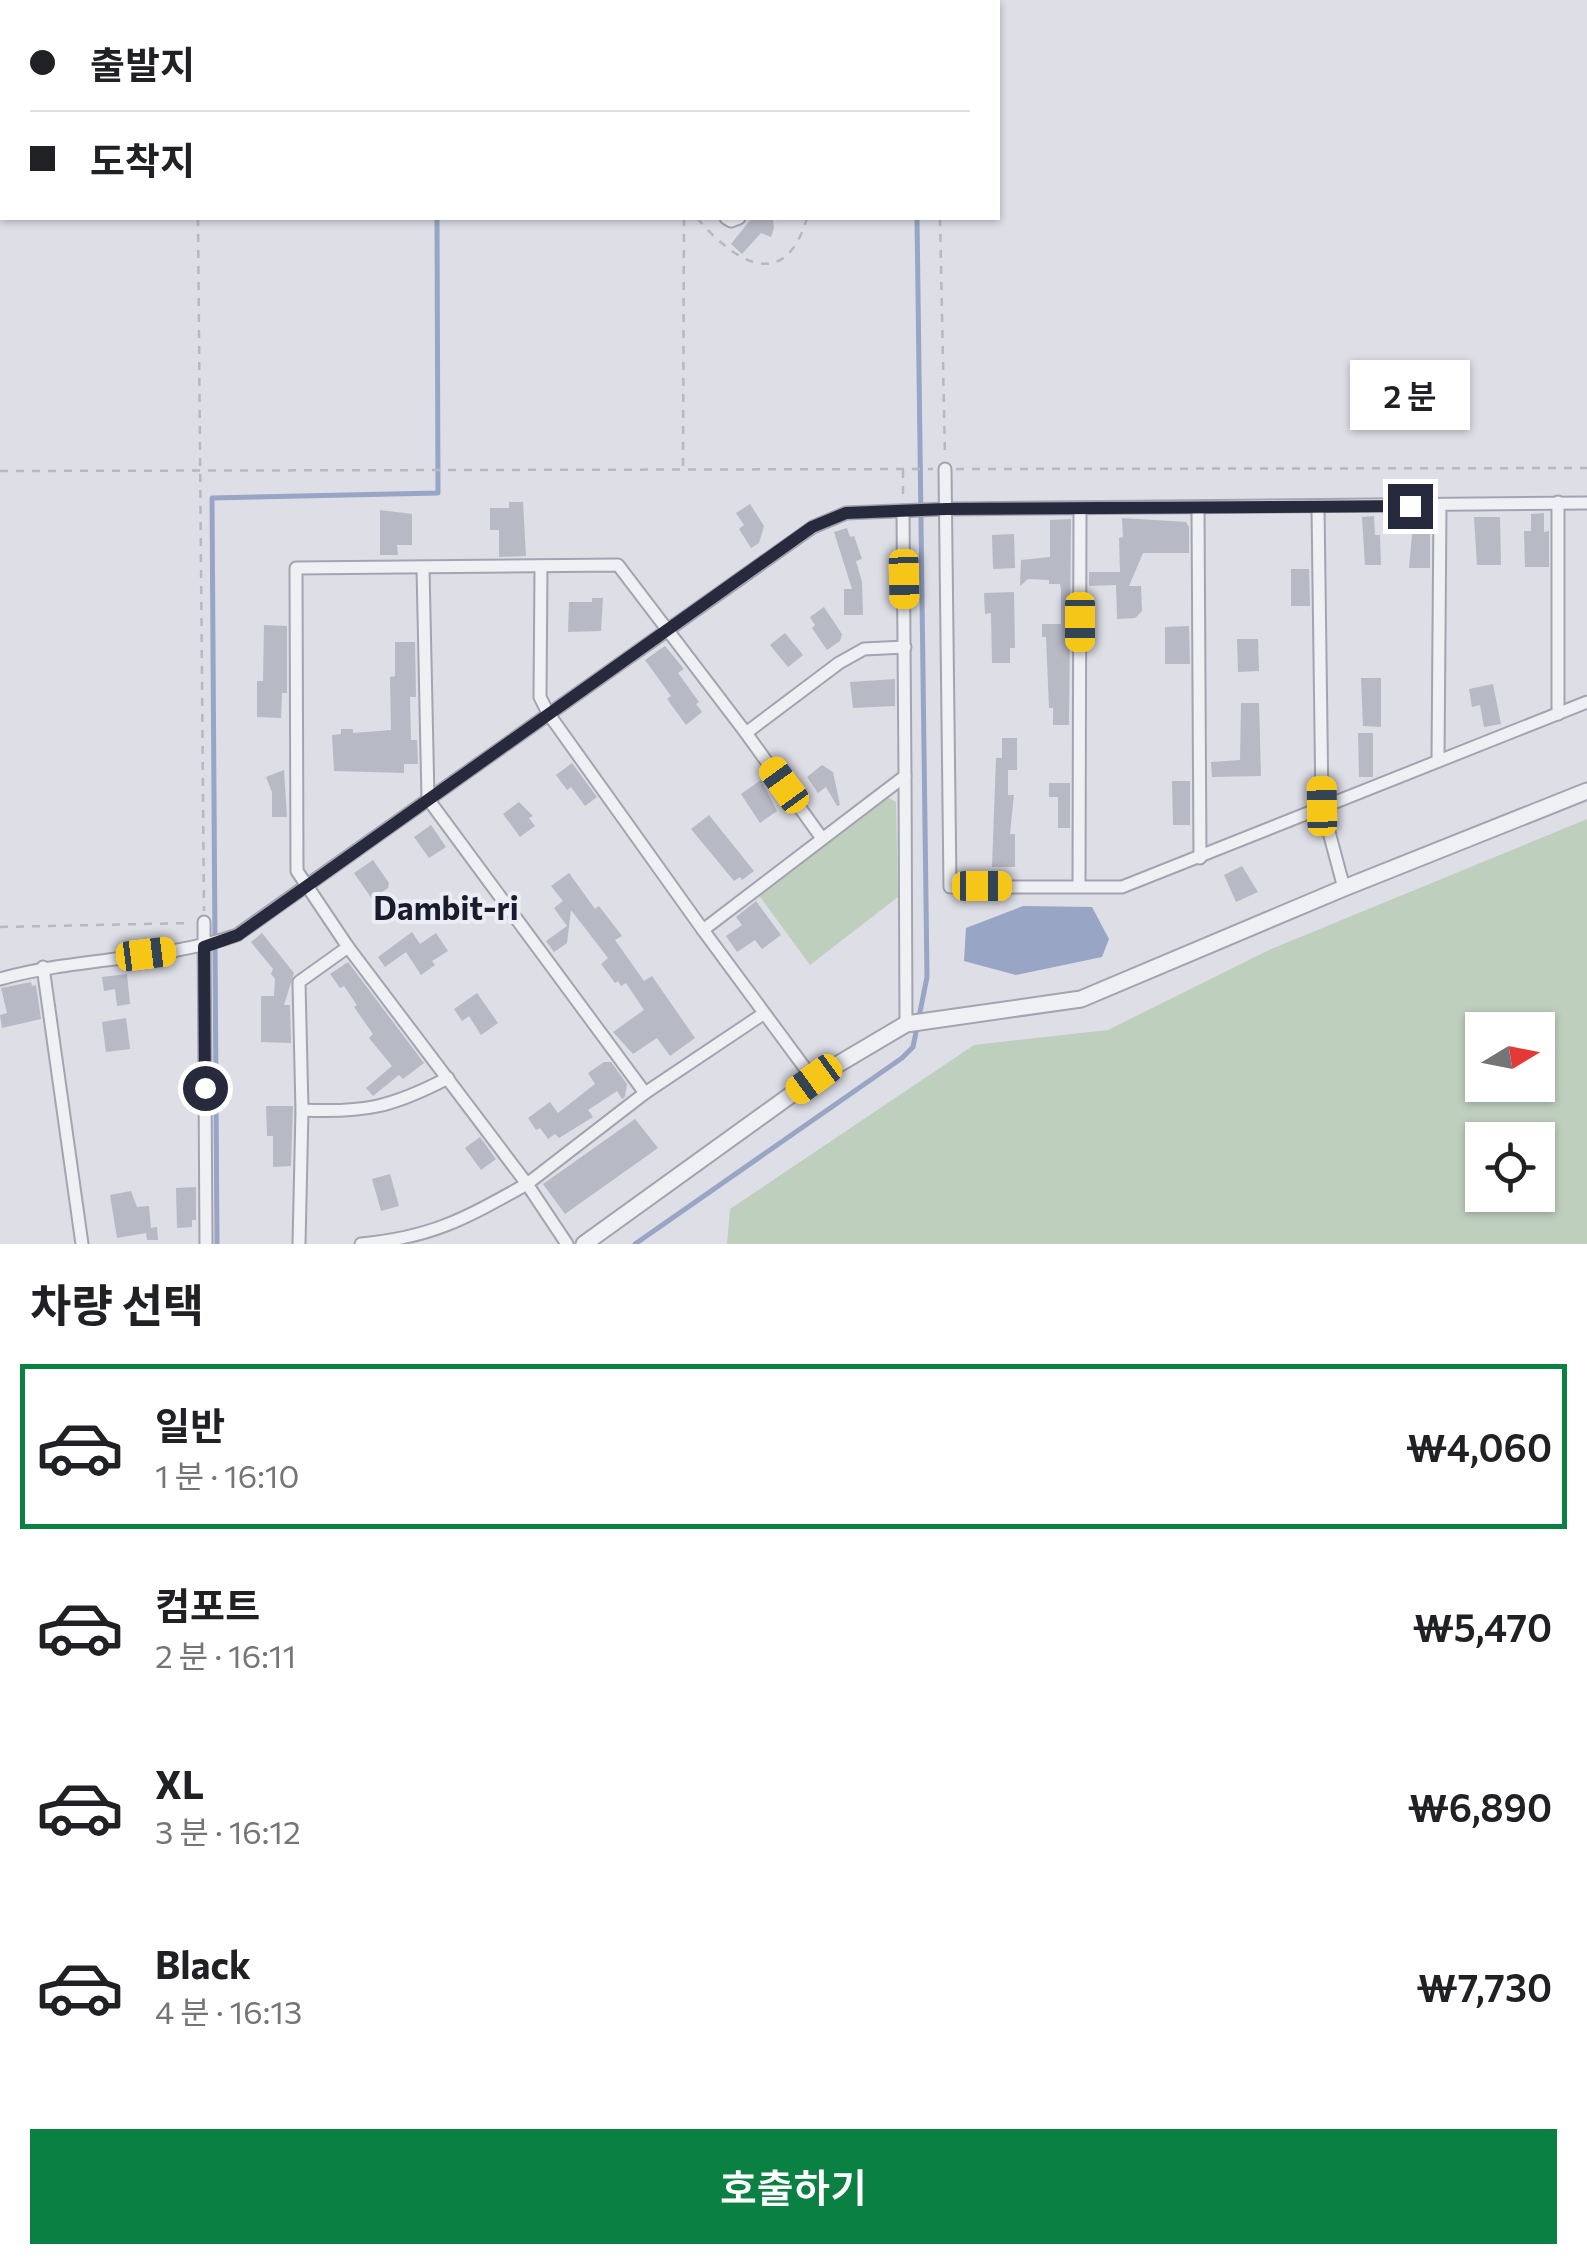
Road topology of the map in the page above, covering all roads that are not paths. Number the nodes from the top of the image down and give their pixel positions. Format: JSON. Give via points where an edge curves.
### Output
{"nodes":[{"id":1,"x":945,"y":469,"type":"road end"},
{"id":2,"x":1558,"y":502,"type":"junction"},
{"id":3,"x":1587,"y":503,"type":"edge"},
{"id":4,"x":1440,"y":506,"type":"junction"},
{"id":5,"x":1198,"y":508,"type":"junction"},
{"id":6,"x":1318,"y":508,"type":"junction"},
{"id":7,"x":946,"y":509,"type":"junction"},
{"id":8,"x":904,"y":510,"type":"junction"},
{"id":9,"x":1080,"y":510,"type":"junction"},
{"id":10,"x":542,"y":567,"type":"junction"},
{"id":11,"x":423,"y":568,"type":"junction"},
{"id":12,"x":668,"y":628,"type":"junction"},
{"id":13,"x":905,"y":647,"type":"junction"},
{"id":14,"x":1587,"y":702,"type":"edge"},
{"id":15,"x":548,"y":714,"type":"junction"},
{"id":16,"x":1558,"y":714,"type":"junction"},
{"id":17,"x":746,"y":733,"type":"junction"},
{"id":18,"x":1438,"y":761,"type":"junction"},
{"id":19,"x":905,"y":776,"type":"junction"},
{"id":20,"x":1587,"y":792,"type":"edge"},
{"id":21,"x":428,"y":799,"type":"junction"},
{"id":22,"x":1322,"y":806,"type":"junction"},
{"id":23,"x":821,"y":837,"type":"junction"},
{"id":24,"x":1200,"y":858,"type":"junction"},
{"id":25,"x":306,"y":886,"type":"junction"},
{"id":26,"x":1080,"y":886,"type":"junction"},
{"id":27,"x":1344,"y":888,"type":"junction"},
{"id":28,"x":204,"y":922,"type":"road end"},
{"id":29,"x":703,"y":930,"type":"junction"},
{"id":30,"x":204,"y":947,"type":"junction"},
{"id":31,"x":348,"y":947,"type":"junction"},
{"id":32,"x":43,"y":968,"type":"junction"},
{"id":33,"x":0,"y":979,"type":"edge"},
{"id":34,"x":764,"y":1014,"type":"junction"},
{"id":35,"x":906,"y":1024,"type":"junction"},
{"id":36,"x":448,"y":1078,"type":"junction"},
{"id":37,"x":814,"y":1079,"type":"junction"},
{"id":38,"x":646,"y":1092,"type":"junction"},
{"id":39,"x":302,"y":1110,"type":"junction"},
{"id":40,"x":526,"y":1184,"type":"junction"},
{"id":41,"x":82,"y":1244,"type":"edge"},
{"id":42,"x":206,"y":1244,"type":"edge"},
{"id":43,"x":299,"y":1244,"type":"edge"},
{"id":44,"x":360,"y":1244,"type":"edge"},
{"id":45,"x":567,"y":1244,"type":"edge"},
{"id":46,"x":584,"y":1244,"type":"edge"}],
"edges":[{"from":1,"to":7,"type":"street"},
{"from":2,"to":3,"type":"street"},
{"from":2,"to":4,"type":"street"},
{"from":2,"to":16,"type":"street"},
{"from":4,"to":6,"type":"street"},
{"from":4,"to":18,"type":"street"},
{"from":5,"to":6,"type":"street"},
{"from":5,"to":9,"type":"street"},
{"from":5,"to":24,"type":"street"},
{"from":6,"to":22,"type":"street"},
{"from":7,"to":8,"type":"street"},
{"from":7,"to":9,"type":"street"},
{"from":7,"to":26,"type":"street","via":[[950,886]]},
{"from":8,"to":12,"type":"street","via":[[846,513],[812,527]]},
{"from":8,"to":13,"type":"street"},
{"from":9,"to":26,"type":"street"},
{"from":10,"to":11,"type":"street"},
{"from":10,"to":12,"type":"street","via":[[618,565]]},
{"from":10,"to":15,"type":"street","via":[[540,697]]},
{"from":11,"to":21,"type":"street"},
{"from":11,"to":25,"type":"street","via":[[296,568],[297,871]]},
{"from":12,"to":15,"type":"street"},
{"from":12,"to":17,"type":"street"},
{"from":13,"to":17,"type":"street","via":[[864,648]]},
{"from":13,"to":19,"type":"street"},
{"from":14,"to":16,"type":"street"},
{"from":15,"to":21,"type":"street"},
{"from":15,"to":29,"type":"street"},
{"from":16,"to":18,"type":"street"},
{"from":17,"to":23,"type":"street"},
{"from":18,"to":22,"type":"street"},
{"from":19,"to":23,"type":"street"},
{"from":19,"to":35,"type":"street"},
{"from":20,"to":27,"type":"street"},
{"from":21,"to":25,"type":"street"},
{"from":21,"to":38,"type":"street"},
{"from":22,"to":24,"type":"street"},
{"from":22,"to":27,"type":"street"},
{"from":23,"to":29,"type":"street"},
{"from":24,"to":26,"type":"street","via":[[1122,886]]},
{"from":25,"to":30,"type":"street","via":[[238,935]]},
{"from":25,"to":31,"type":"street"},
{"from":27,"to":35,"type":"street","via":[[1082,1000]]},
{"from":28,"to":30,"type":"street"},
{"from":29,"to":34,"type":"street"},
{"from":30,"to":32,"type":"street"},
{"from":30,"to":42,"type":"street"},
{"from":31,"to":36,"type":"street"},
{"from":31,"to":39,"type":"street","via":[[300,982]]},
{"from":32,"to":33,"type":"street"},
{"from":32,"to":41,"type":"street"},
{"from":34,"to":37,"type":"street"},
{"from":34,"to":38,"type":"street"},
{"from":35,"to":37,"type":"street"},
{"from":36,"to":39,"type":"street","via":[[403,1102],[347,1112]]},
{"from":36,"to":40,"type":"street"},
{"from":37,"to":46,"type":"street"},
{"from":38,"to":40,"type":"street"},
{"from":39,"to":43,"type":"street"},
{"from":40,"to":44,"type":"street","via":[[456,1224],[405,1240]]},
{"from":40,"to":45,"type":"street"}]}
